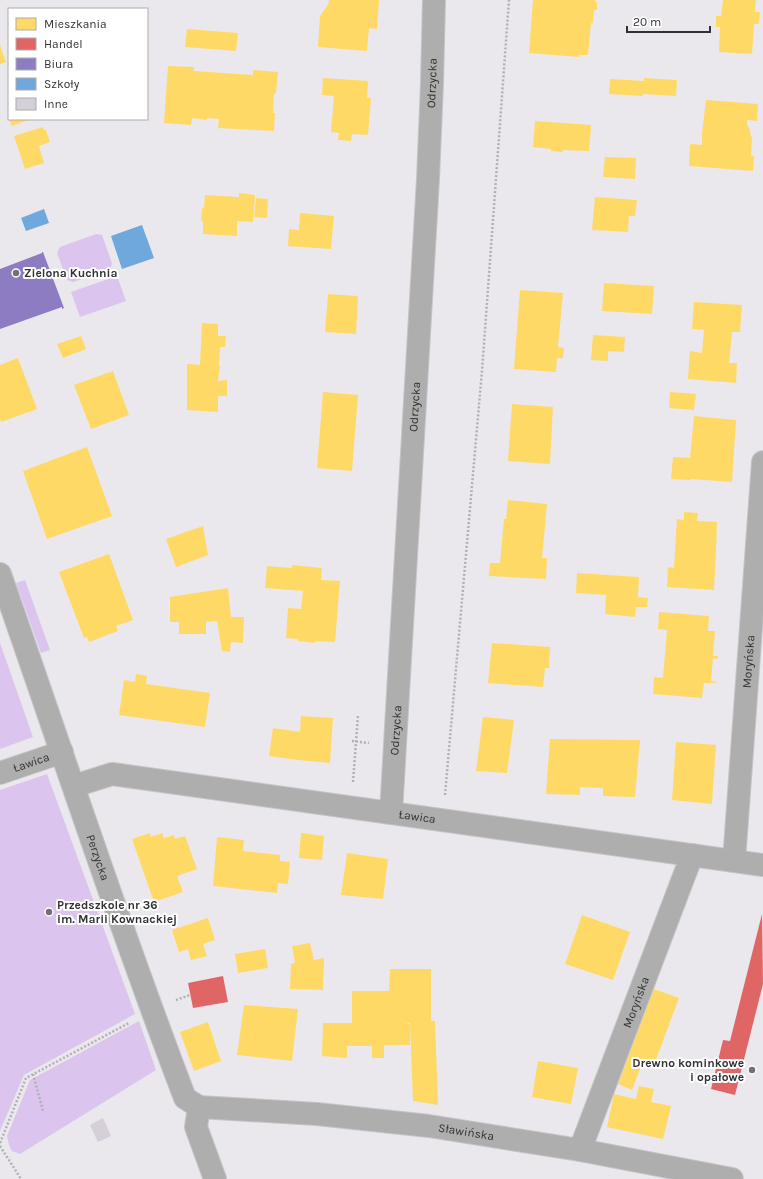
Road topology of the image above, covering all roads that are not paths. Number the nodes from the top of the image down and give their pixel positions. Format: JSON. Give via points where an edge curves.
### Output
{"nodes":[{"id":1,"x":434,"y":0,"type":"edge"},
{"id":2,"x":763,"y":462,"type":"edge"},
{"id":3,"x":0,"y":574,"type":"edge"},
{"id":4,"x":62,"y":752,"type":"junction"},
{"id":5,"x":0,"y":773,"type":"edge"},
{"id":6,"x":74,"y":786,"type":"junction"},
{"id":7,"x":391,"y":813,"type":"junction"},
{"id":8,"x":692,"y":855,"type":"junction"},
{"id":9,"x":734,"y":861,"type":"junction"},
{"id":10,"x":763,"y":865,"type":"edge"},
{"id":11,"x":199,"y":1107,"type":"junction"},
{"id":12,"x":580,"y":1150,"type":"junction"},
{"id":13,"x":215,"y":1179,"type":"edge"},
{"id":14,"x":732,"y":1179,"type":"edge"}],
"edges":[{"from":1,"to":7,"type":"street","name":"Odrzycka","via":[[428,179]]},
{"from":2,"to":9,"type":"street","name":"Moryńska"},
{"from":3,"to":4,"type":"street","name":"Perzycka"},
{"from":4,"to":5,"type":"street","name":"Ławica"},
{"from":4,"to":6,"type":"street","name":"Perzycka"},
{"from":6,"to":7,"type":"street","name":"Ławica","via":[[112,774]]},
{"from":6,"to":11,"type":"street","name":"Perzycka","via":[[185,1098]]},
{"from":7,"to":8,"type":"street","name":"Ławica"},
{"from":8,"to":9,"type":"street","name":"Ławica"},
{"from":8,"to":12,"type":"street","name":"Moryńska"},
{"from":9,"to":10,"type":"street","name":"Ławica"},
{"from":11,"to":12,"type":"street","name":"Sławińska","via":[[317,1114],[429,1126]]},
{"from":11,"to":13,"type":"street","via":[[196,1127]]},
{"from":12,"to":14,"type":"street","name":"Sławińska"}]}
